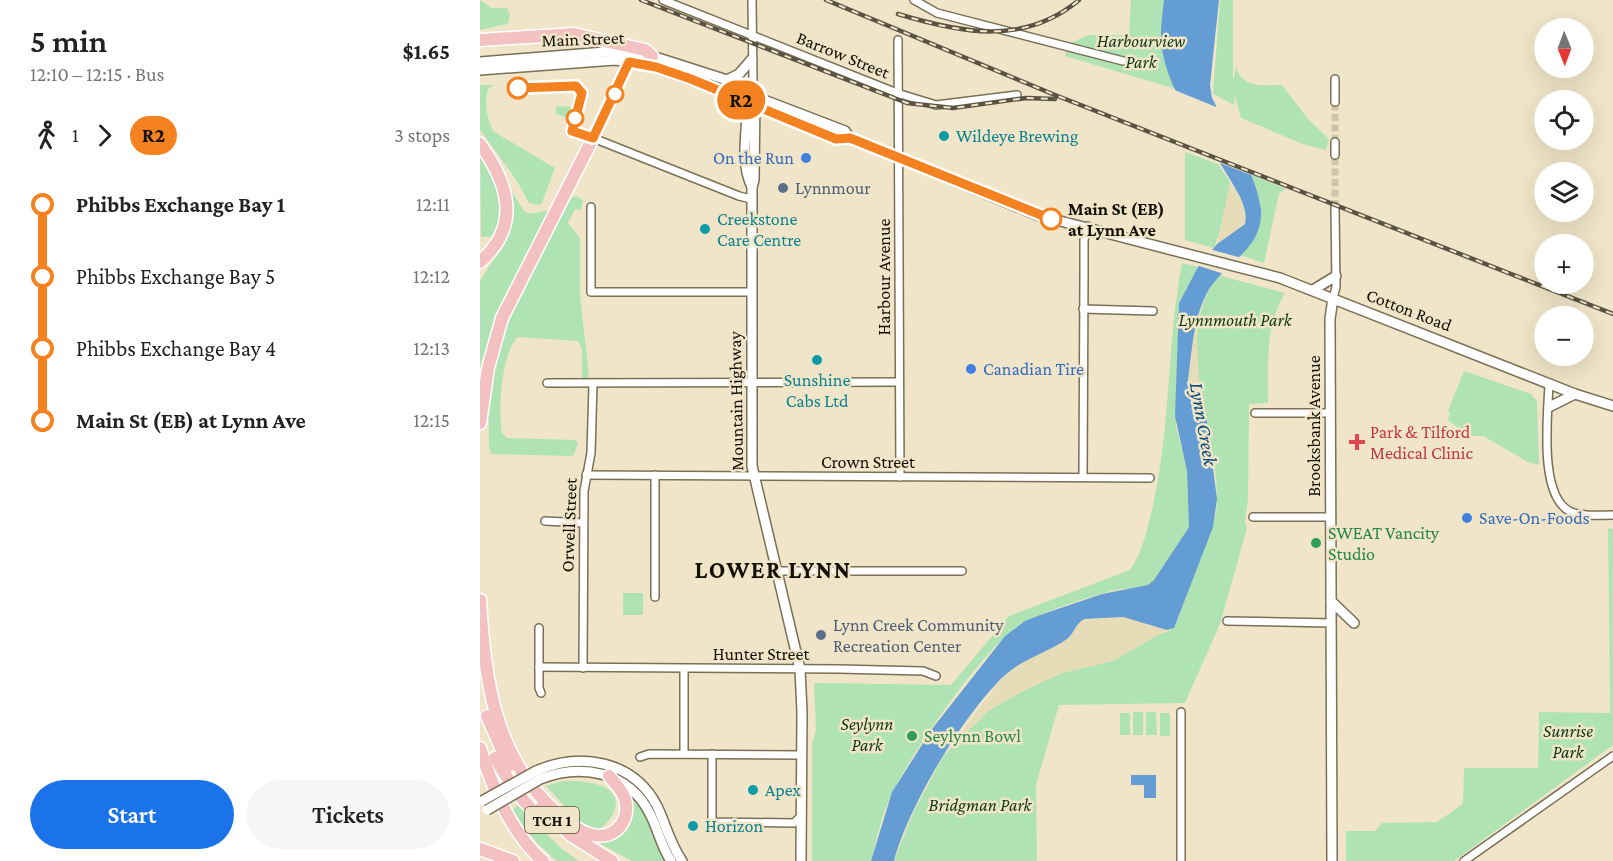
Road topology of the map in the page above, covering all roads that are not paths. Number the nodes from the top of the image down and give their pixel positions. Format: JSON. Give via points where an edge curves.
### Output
{"nodes":[{"id":1,"x":663,"y":0,"type":"edge"},
{"id":2,"x":752,"y":0,"type":"edge"},
{"id":3,"x":914,"y":0,"type":"edge"},
{"id":4,"x":752,"y":35,"type":"junction"},
{"id":5,"x":480,"y":40,"type":"edge"},
{"id":6,"x":898,"y":40,"type":"dead end"},
{"id":7,"x":622,"y":53,"type":"junction"},
{"id":8,"x":652,"y":56,"type":"junction"},
{"id":9,"x":752,"y":59,"type":"junction"},
{"id":10,"x":1123,"y":61,"type":"dead end"},
{"id":11,"x":480,"y":62,"type":"edge"},
{"id":12,"x":629,"y":62,"type":"junction"},
{"id":13,"x":480,"y":70,"type":"edge"},
{"id":14,"x":1335,"y":79,"type":"dead end"},
{"id":15,"x":727,"y":80,"type":"junction"},
{"id":16,"x":752,"y":90,"type":"junction"},
{"id":17,"x":897,"y":93,"type":"junction"},
{"id":18,"x":1017,"y":95,"type":"dead end"},
{"id":19,"x":1335,"y":102,"type":"tunnel mouth"},
{"id":20,"x":752,"y":105,"type":"junction"},
{"id":21,"x":593,"y":138,"type":"junction"},
{"id":22,"x":850,"y":138,"type":"junction"},
{"id":23,"x":1335,"y":142,"type":"tunnel mouth"},
{"id":24,"x":480,"y":144,"type":"edge"},
{"id":25,"x":1335,"y":155,"type":"tunnel mouth"},
{"id":26,"x":899,"y":158,"type":"junction"},
{"id":27,"x":752,"y":199,"type":"junction"},
{"id":28,"x":591,"y":207,"type":"dead end"},
{"id":29,"x":1335,"y":207,"type":"tunnel mouth"},
{"id":30,"x":1088,"y":226,"type":"junction"},
{"id":31,"x":1195,"y":255,"type":"joint"},
{"id":32,"x":480,"y":262,"type":"edge"},
{"id":33,"x":1336,"y":276,"type":"junction"},
{"id":34,"x":1313,"y":290,"type":"junction"},
{"id":35,"x":751,"y":292,"type":"junction"},
{"id":36,"x":1334,"y":298,"type":"junction"},
{"id":37,"x":1083,"y":309,"type":"junction"},
{"id":38,"x":1153,"y":311,"type":"dead end"},
{"id":39,"x":750,"y":382,"type":"junction"},
{"id":40,"x":899,"y":382,"type":"junction"},
{"id":41,"x":547,"y":383,"type":"dead end"},
{"id":42,"x":1549,"y":383,"type":"junction"},
{"id":43,"x":592,"y":384,"type":"junction"},
{"id":44,"x":1575,"y":394,"type":"junction"},
{"id":45,"x":1611,"y":404,"type":"edge"},
{"id":46,"x":1549,"y":407,"type":"junction"},
{"id":47,"x":1255,"y":413,"type":"dead end"},
{"id":48,"x":1331,"y":413,"type":"junction"},
{"id":49,"x":480,"y":423,"type":"edge"},
{"id":50,"x":586,"y":475,"type":"junction"},
{"id":51,"x":655,"y":475,"type":"junction"},
{"id":52,"x":753,"y":476,"type":"junction"},
{"id":53,"x":900,"y":477,"type":"junction"},
{"id":54,"x":1083,"y":477,"type":"junction"},
{"id":55,"x":1150,"y":478,"type":"dead end"},
{"id":56,"x":1613,"y":515,"type":"edge"},
{"id":57,"x":1252,"y":517,"type":"dead end"},
{"id":58,"x":1331,"y":517,"type":"junction"},
{"id":59,"x":545,"y":521,"type":"dead end"},
{"id":60,"x":584,"y":523,"type":"junction"},
{"id":61,"x":776,"y":571,"type":"junction"},
{"id":62,"x":962,"y":571,"type":"dead end"},
{"id":63,"x":655,"y":597,"type":"dead end"},
{"id":64,"x":480,"y":600,"type":"edge"},
{"id":65,"x":1331,"y":601,"type":"junction"},
{"id":66,"x":1227,"y":621,"type":"dead end"},
{"id":67,"x":1331,"y":623,"type":"junction"},
{"id":68,"x":1354,"y":623,"type":"dead end"},
{"id":69,"x":539,"y":628,"type":"dead end"},
{"id":70,"x":539,"y":667,"type":"junction"},
{"id":71,"x":583,"y":668,"type":"junction"},
{"id":72,"x":684,"y":669,"type":"junction"},
{"id":73,"x":800,"y":669,"type":"junction"},
{"id":74,"x":936,"y":676,"type":"dead end"},
{"id":75,"x":480,"y":681,"type":"edge"},
{"id":76,"x":541,"y":693,"type":"dead end"},
{"id":77,"x":1181,"y":712,"type":"dead end"},
{"id":78,"x":480,"y":719,"type":"edge"},
{"id":79,"x":480,"y":748,"type":"edge"},
{"id":80,"x":684,"y":753,"type":"junction"},
{"id":81,"x":712,"y":754,"type":"junction"},
{"id":82,"x":802,"y":755,"type":"junction"},
{"id":83,"x":1613,"y":756,"type":"edge"},
{"id":84,"x":640,"y":758,"type":"dead end"},
{"id":85,"x":538,"y":775,"type":"junction"},
{"id":86,"x":609,"y":776,"type":"junction"},
{"id":87,"x":481,"y":801,"type":"edge"},
{"id":88,"x":484,"y":812,"type":"edge"},
{"id":89,"x":802,"y":815,"type":"junction"},
{"id":90,"x":794,"y":823,"type":"junction"},
{"id":91,"x":801,"y":831,"type":"junction"},
{"id":92,"x":480,"y":849,"type":"edge"},
{"id":93,"x":513,"y":861,"type":"edge"},
{"id":94,"x":543,"y":861,"type":"edge"},
{"id":95,"x":595,"y":861,"type":"edge"},
{"id":96,"x":612,"y":861,"type":"edge"},
{"id":97,"x":671,"y":861,"type":"edge"},
{"id":98,"x":682,"y":861,"type":"edge"},
{"id":99,"x":801,"y":861,"type":"edge"},
{"id":100,"x":1181,"y":861,"type":"edge"},
{"id":101,"x":1332,"y":861,"type":"edge"},
{"id":102,"x":1464,"y":861,"type":"edge"}],
"edges":[{"from":1,"to":4,"type":"street","name":"Barrow Street"},
{"from":2,"to":4,"type":"street","name":"Mountain Highway"},
{"from":3,"to":10,"type":"street","via":[[937,13]]},
{"from":4,"to":9,"type":"street","name":"Mountain Highway"},
{"from":4,"to":17,"type":"street","name":"Barrow Street"},
{"from":5,"to":8,"type":"highway","via":[[574,34],[645,50]]},
{"from":6,"to":17,"type":"street","name":"Harbour Avenue"},
{"from":7,"to":8,"type":"main road","name":"Main Street"},
{"from":7,"to":11,"type":"main road","name":"Main Street"},
{"from":7,"to":12,"type":"main road"},
{"from":8,"to":15,"type":"main road","name":"Main Street"},
{"from":9,"to":15,"type":"main road","via":[[739,74]]},
{"from":9,"to":16,"type":"street","name":"Mountain Highway"},
{"from":12,"to":13,"type":"main road","name":"Main Street"},
{"from":12,"to":20,"type":"main road","name":"Main Street","via":[[673,72]]},
{"from":12,"to":21,"type":"main road"},
{"from":14,"to":19,"type":"street"},
{"from":15,"to":16,"type":"main road","name":"Main Street"},
{"from":16,"to":20,"type":"main road","name":"Mountain Highway"},
{"from":16,"to":22,"type":"main road","name":"Main Street","via":[[845,131]]},
{"from":17,"to":18,"type":"street","name":"Barrow Street","via":[[936,105]]},
{"from":17,"to":26,"type":"street","name":"Harbour Avenue"},
{"from":20,"to":22,"type":"main road","name":"Main Street","via":[[836,139]]},
{"from":20,"to":27,"type":"main road","name":"Mountain Highway"},
{"from":21,"to":27,"type":"street"},
{"from":21,"to":49,"type":"highway","via":[[502,318],[488,368]]},
{"from":22,"to":26,"type":"main road","name":"Main Street"},
{"from":23,"to":25,"type":"street"},
{"from":24,"to":32,"type":"highway","via":[[498,170],[506,195],[505,223],[493,249]]},
{"from":26,"to":30,"type":"main road","name":"Main Street","via":[[1038,215]]},
{"from":26,"to":40,"type":"street","name":"Harbour Avenue"},
{"from":27,"to":35,"type":"main road","name":"Mountain Highway"},
{"from":28,"to":35,"type":"street","via":[[591,291]]},
{"from":29,"to":33,"type":"street","name":"Brooksbank Avenue"},
{"from":30,"to":31,"type":"main road","name":"Main Street"},
{"from":30,"to":37,"type":"street","via":[[1084,240]]},
{"from":31,"to":34,"type":"main road","name":"Cotton Road"},
{"from":33,"to":34,"type":"main road"},
{"from":33,"to":36,"type":"street","name":"Brooksbank Avenue"},
{"from":34,"to":36,"type":"main road","name":"Cotton Road"},
{"from":35,"to":39,"type":"main road","name":"Mountain Highway"},
{"from":36,"to":42,"type":"main road","name":"Cotton Road"},
{"from":36,"to":48,"type":"main road","name":"Brooksbank Avenue","via":[[1330,319]]},
{"from":37,"to":38,"type":"street"},
{"from":37,"to":54,"type":"street"},
{"from":39,"to":40,"type":"street"},
{"from":39,"to":43,"type":"street"},
{"from":39,"to":52,"type":"main road","name":"Mountain Highway"},
{"from":40,"to":53,"type":"street","name":"Harbour Avenue"},
{"from":41,"to":43,"type":"street"},
{"from":42,"to":44,"type":"main road","name":"Cotton Road"},
{"from":42,"to":46,"type":"street"},
{"from":43,"to":50,"type":"street","name":"Orwell Street","via":[[591,453]]},
{"from":44,"to":45,"type":"main road","name":"Cotton Road"},
{"from":44,"to":46,"type":"main road"},
{"from":46,"to":56,"type":"street","via":[[1548,473],[1556,499],[1571,512]]},
{"from":47,"to":48,"type":"street"},
{"from":48,"to":58,"type":"main road","name":"Brooksbank Avenue"},
{"from":50,"to":51,"type":"street","name":"Crown Street"},
{"from":50,"to":60,"type":"street","name":"Orwell Street"},
{"from":51,"to":52,"type":"street","name":"Crown Street"},
{"from":51,"to":63,"type":"street"},
{"from":52,"to":53,"type":"street","name":"Crown Street"},
{"from":52,"to":61,"type":"main road","name":"Mountain Highway"},
{"from":53,"to":54,"type":"street","name":"Crown Street"},
{"from":54,"to":55,"type":"street","name":"Crown Street"},
{"from":57,"to":58,"type":"street"},
{"from":58,"to":65,"type":"main road","name":"Brooksbank Avenue"},
{"from":59,"to":60,"type":"street"},
{"from":60,"to":71,"type":"street","name":"Orwell Street"},
{"from":61,"to":62,"type":"street"},
{"from":61,"to":73,"type":"main road","name":"Mountain Highway"},
{"from":64,"to":86,"type":"highway","via":[[491,700],[509,749],[526,778],[564,819],[597,836],[616,831],[626,816],[624,796]]},
{"from":65,"to":67,"type":"main road","name":"Brooksbank Avenue"},
{"from":65,"to":68,"type":"main road"},
{"from":66,"to":67,"type":"street"},
{"from":67,"to":101,"type":"main road","name":"Brooksbank Avenue"},
{"from":69,"to":70,"type":"street"},
{"from":70,"to":71,"type":"street","name":"Hunter Street"},
{"from":70,"to":76,"type":"street"},
{"from":71,"to":72,"type":"street","name":"Hunter Street"},
{"from":72,"to":73,"type":"street","name":"Hunter Street"},
{"from":72,"to":80,"type":"street"},
{"from":73,"to":74,"type":"street","name":"Hunter Street","via":[[923,671]]},
{"from":73,"to":82,"type":"main road","name":"Mountain Highway"},
{"from":75,"to":96,"type":"highway","number":"TCH 1","via":[[496,741],[522,787],[558,825]]},
{"from":77,"to":100,"type":"street"},
{"from":78,"to":95,"type":"highway","number":"TCH 1","via":[[498,763],[527,806],[553,832]]},
{"from":79,"to":94,"type":"highway","via":[[499,798]]},
{"from":80,"to":81,"type":"street"},
{"from":80,"to":84,"type":"street"},
{"from":81,"to":82,"type":"street"},
{"from":81,"to":90,"type":"street","via":[[712,822]]},
{"from":82,"to":89,"type":"main road","name":"Mountain Highway"},
{"from":83,"to":102,"type":"street"},
{"from":85,"to":86,"type":"main road","via":[[578,770]]},
{"from":85,"to":87,"type":"main road","bridge":true},
{"from":85,"to":88,"type":"main road","bridge":true},
{"from":85,"to":98,"type":"main road","via":[[562,761],[577,760],[603,763],[622,771],[651,797]]},
{"from":86,"to":97,"type":"main road","via":[[630,789],[645,805]]},
{"from":89,"to":90,"type":"street"},
{"from":89,"to":91,"type":"main road","name":"Mountain Highway"},
{"from":90,"to":91,"type":"street"},
{"from":91,"to":99,"type":"main road","name":"Mountain Highway"},
{"from":92,"to":93,"type":"highway"}]}
